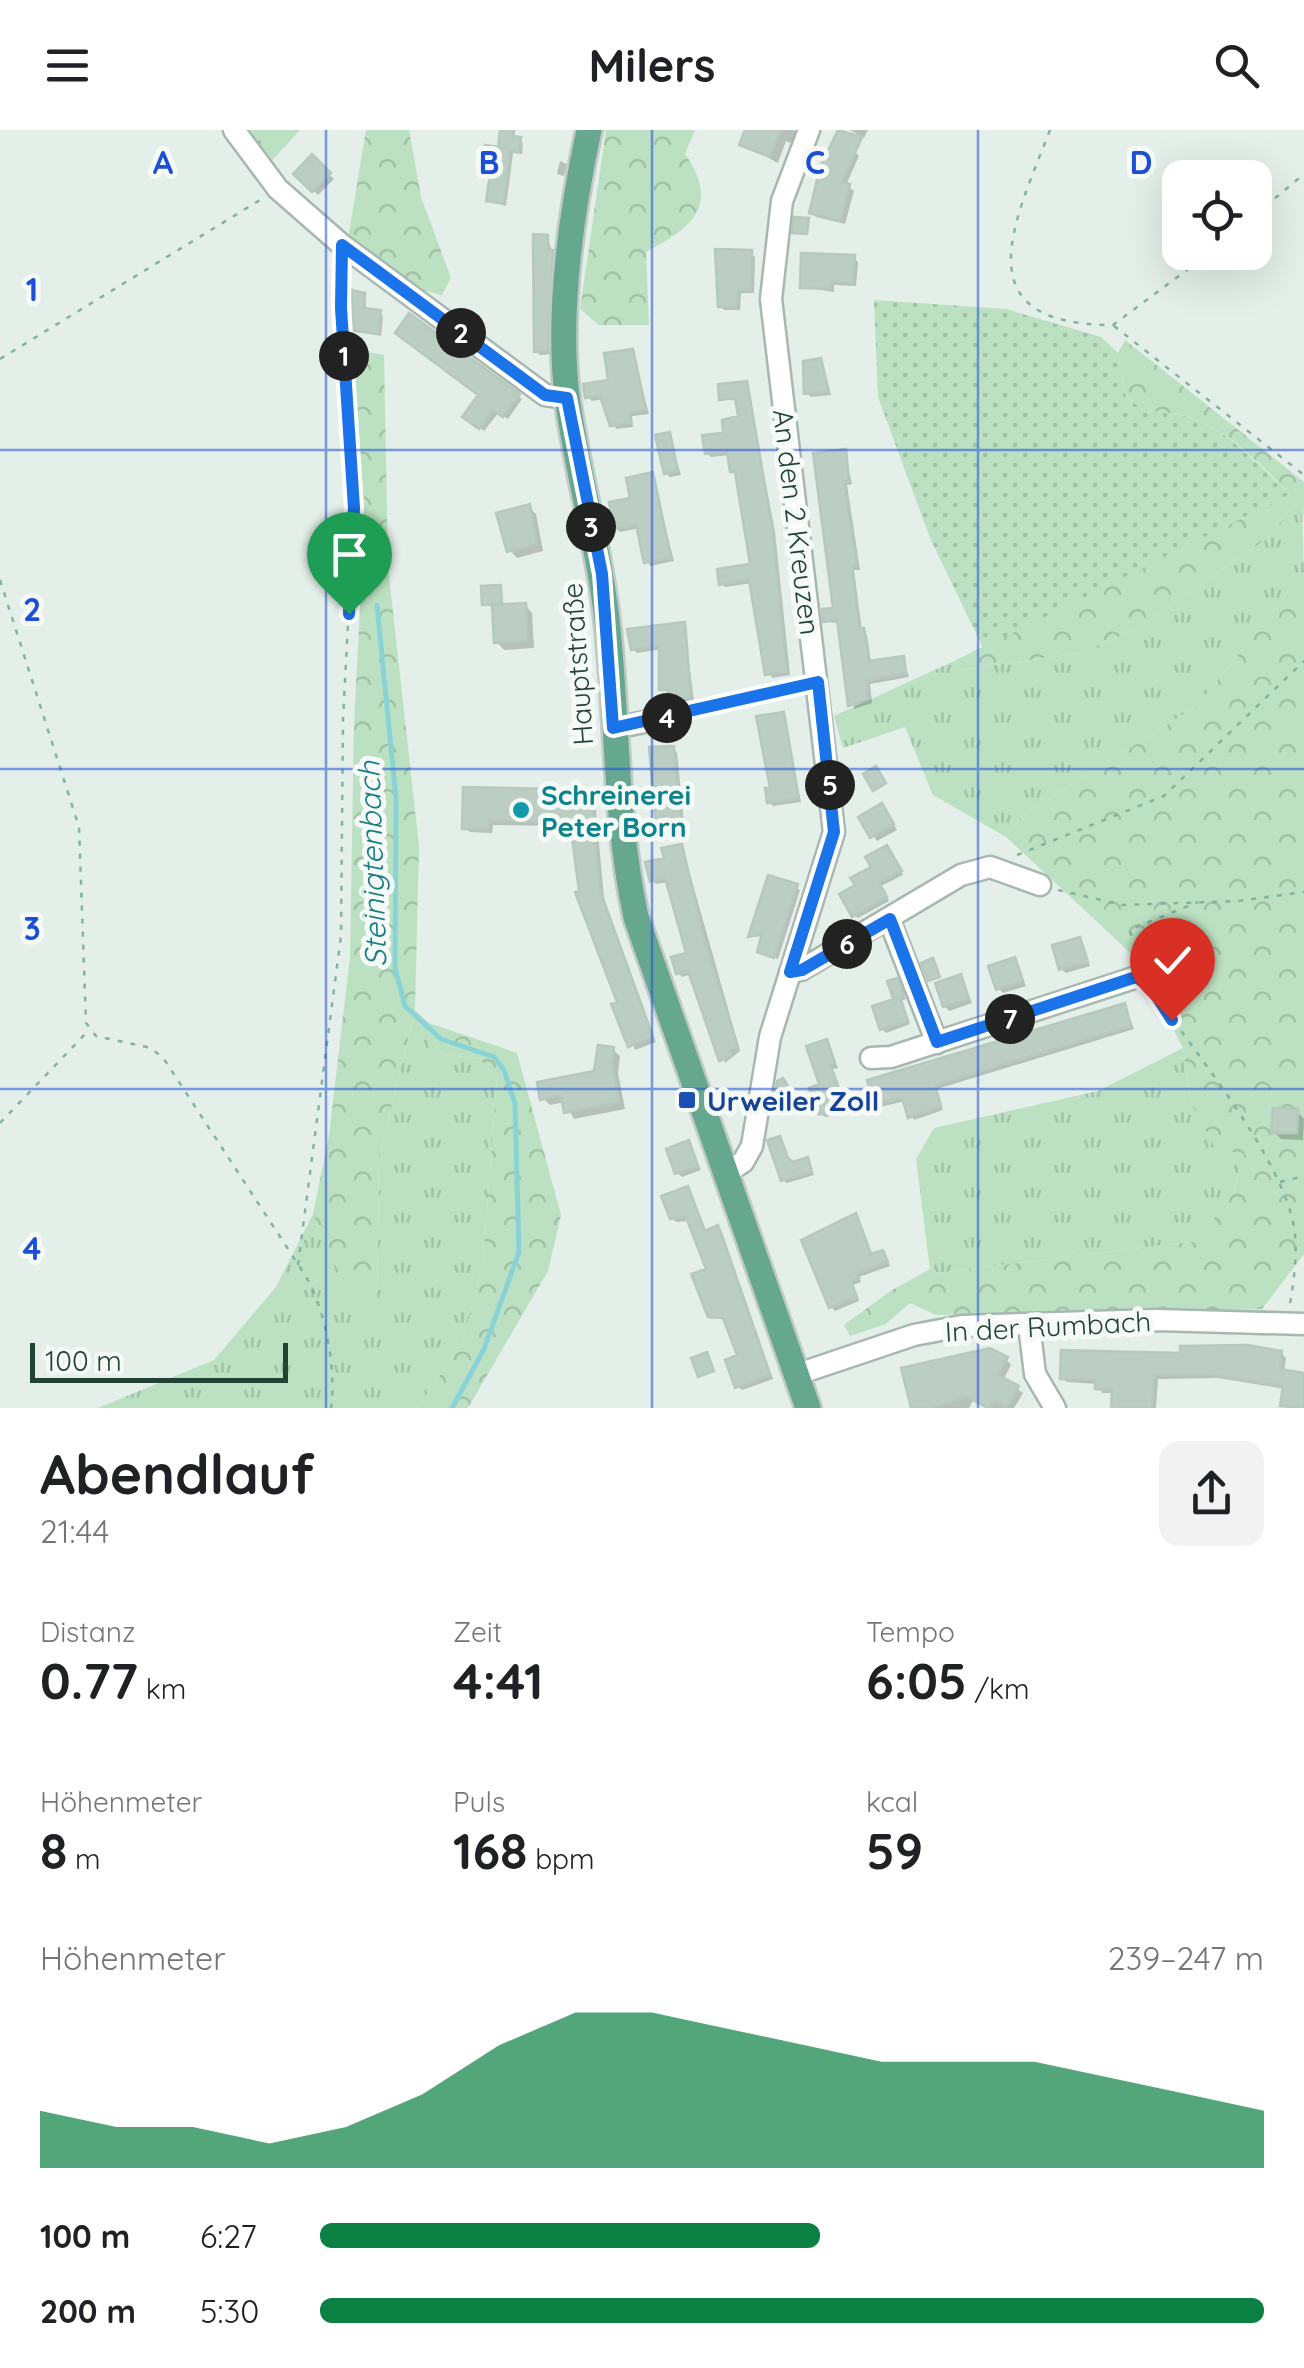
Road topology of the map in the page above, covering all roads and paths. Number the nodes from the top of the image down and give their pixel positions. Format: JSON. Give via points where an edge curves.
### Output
{"nodes":[{"id":1,"x":234,"y":130,"type":"edge"},
{"id":2,"x":589,"y":130,"type":"edge"},
{"id":3,"x":809,"y":130,"type":"edge"},
{"id":4,"x":1050,"y":130,"type":"edge"},
{"id":5,"x":1304,"y":174,"type":"edge"},
{"id":6,"x":278,"y":188,"type":"junction"},
{"id":7,"x":1272,"y":201,"type":"edge"},
{"id":8,"x":342,"y":245,"type":"junction"},
{"id":9,"x":1187,"y":270,"type":"edge"},
{"id":10,"x":1113,"y":326,"type":"junction"},
{"id":11,"x":0,"y":359,"type":"edge"},
{"id":12,"x":567,"y":398,"type":"junction"},
{"id":13,"x":1304,"y":475,"type":"edge"},
{"id":14,"x":0,"y":580,"type":"edge"},
{"id":15,"x":1304,"y":661,"type":"edge"},
{"id":16,"x":818,"y":682,"type":"junction"},
{"id":17,"x":672,"y":717,"type":"joint"},
{"id":18,"x":613,"y":728,"type":"junction"},
{"id":19,"x":990,"y":868,"type":"junction"},
{"id":20,"x":1040,"y":886,"type":"joint"},
{"id":21,"x":1304,"y":892,"type":"edge"},
{"id":22,"x":1198,"y":902,"type":"junction"},
{"id":23,"x":890,"y":919,"type":"junction"},
{"id":24,"x":790,"y":972,"type":"junction"},
{"id":25,"x":1136,"y":977,"type":"junction"},
{"id":26,"x":90,"y":1029,"type":"junction"},
{"id":27,"x":937,"y":1042,"type":"junction"},
{"id":28,"x":871,"y":1058,"type":"dead end"},
{"id":29,"x":0,"y":1123,"type":"edge"},
{"id":30,"x":726,"y":1173,"type":"junction"},
{"id":31,"x":1304,"y":1176,"type":"edge"},
{"id":32,"x":1279,"y":1182,"type":"junction"},
{"id":33,"x":298,"y":1265,"type":"junction"},
{"id":34,"x":1296,"y":1322,"type":"edge"},
{"id":35,"x":1029,"y":1325,"type":"junction"},
{"id":36,"x":798,"y":1374,"type":"junction"},
{"id":37,"x":331,"y":1408,"type":"edge"},
{"id":38,"x":808,"y":1408,"type":"edge"},
{"id":39,"x":1055,"y":1408,"type":"edge"}],
"edges":[{"from":1,"to":6,"type":"street"},
{"from":2,"to":12,"type":"main road","name":"Hauptstraße","via":[[564,334]]},
{"from":3,"to":16,"type":"street","name":"An den 2 Kreuzen","via":[[782,200],[771,299]]},
{"from":4,"to":10,"type":"path","via":[[1016,218],[1010,274],[1023,299],[1045,313]]},
{"from":5,"to":7,"type":"path"},
{"from":6,"to":8,"type":"street"},
{"from":6,"to":11,"type":"path"},
{"from":8,"to":12,"type":"street","via":[[545,395]]},
{"from":8,"to":33,"type":"path","via":[[354,508],[341,936]]},
{"from":9,"to":10,"type":"path"},
{"from":10,"to":13,"type":"path"},
{"from":12,"to":18,"type":"main road","name":"Hauptstraße","via":[[602,574]]},
{"from":14,"to":26,"type":"path","via":[[80,826]]},
{"from":15,"to":19,"type":"path","via":[[1164,796]]},
{"from":16,"to":17,"type":"path"},
{"from":16,"to":24,"type":"street","name":"An den 2 Kreuzen","via":[[834,832]]},
{"from":17,"to":18,"type":"street"},
{"from":18,"to":30,"type":"main road","name":"Hauptstraße","via":[[622,855],[636,917]]},
{"from":19,"to":20,"type":"street"},
{"from":19,"to":23,"type":"street","via":[[961,875]]},
{"from":20,"to":22,"type":"path","via":[[1123,905]]},
{"from":21,"to":22,"type":"path"},
{"from":22,"to":25,"type":"path","via":[[1129,930],[1147,968]]},
{"from":23,"to":24,"type":"street"},
{"from":23,"to":27,"type":"street"},
{"from":24,"to":30,"type":"street","name":"An den 2 Kreuzen","via":[[770,1037],[752,1146]]},
{"from":25,"to":27,"type":"street"},
{"from":25,"to":32,"type":"path","via":[[1150,986]]},
{"from":26,"to":29,"type":"path"},
{"from":26,"to":33,"type":"path","via":[[151,1048],[164,1059]]},
{"from":27,"to":28,"type":"street"},
{"from":30,"to":36,"type":"main road","name":"Hauptstraße"},
{"from":31,"to":32,"type":"path"},
{"from":32,"to":34,"type":"path","via":[[1294,1226]]},
{"from":33,"to":37,"type":"path","via":[[316,1294],[324,1326]]},
{"from":34,"to":35,"type":"street","name":"In der Rumbach"},
{"from":35,"to":36,"type":"street","name":"In der Rumbach","via":[[914,1335]]},
{"from":35,"to":39,"type":"street","via":[[1035,1374]]},
{"from":36,"to":38,"type":"main road","name":"Hauptstraße"}]}
